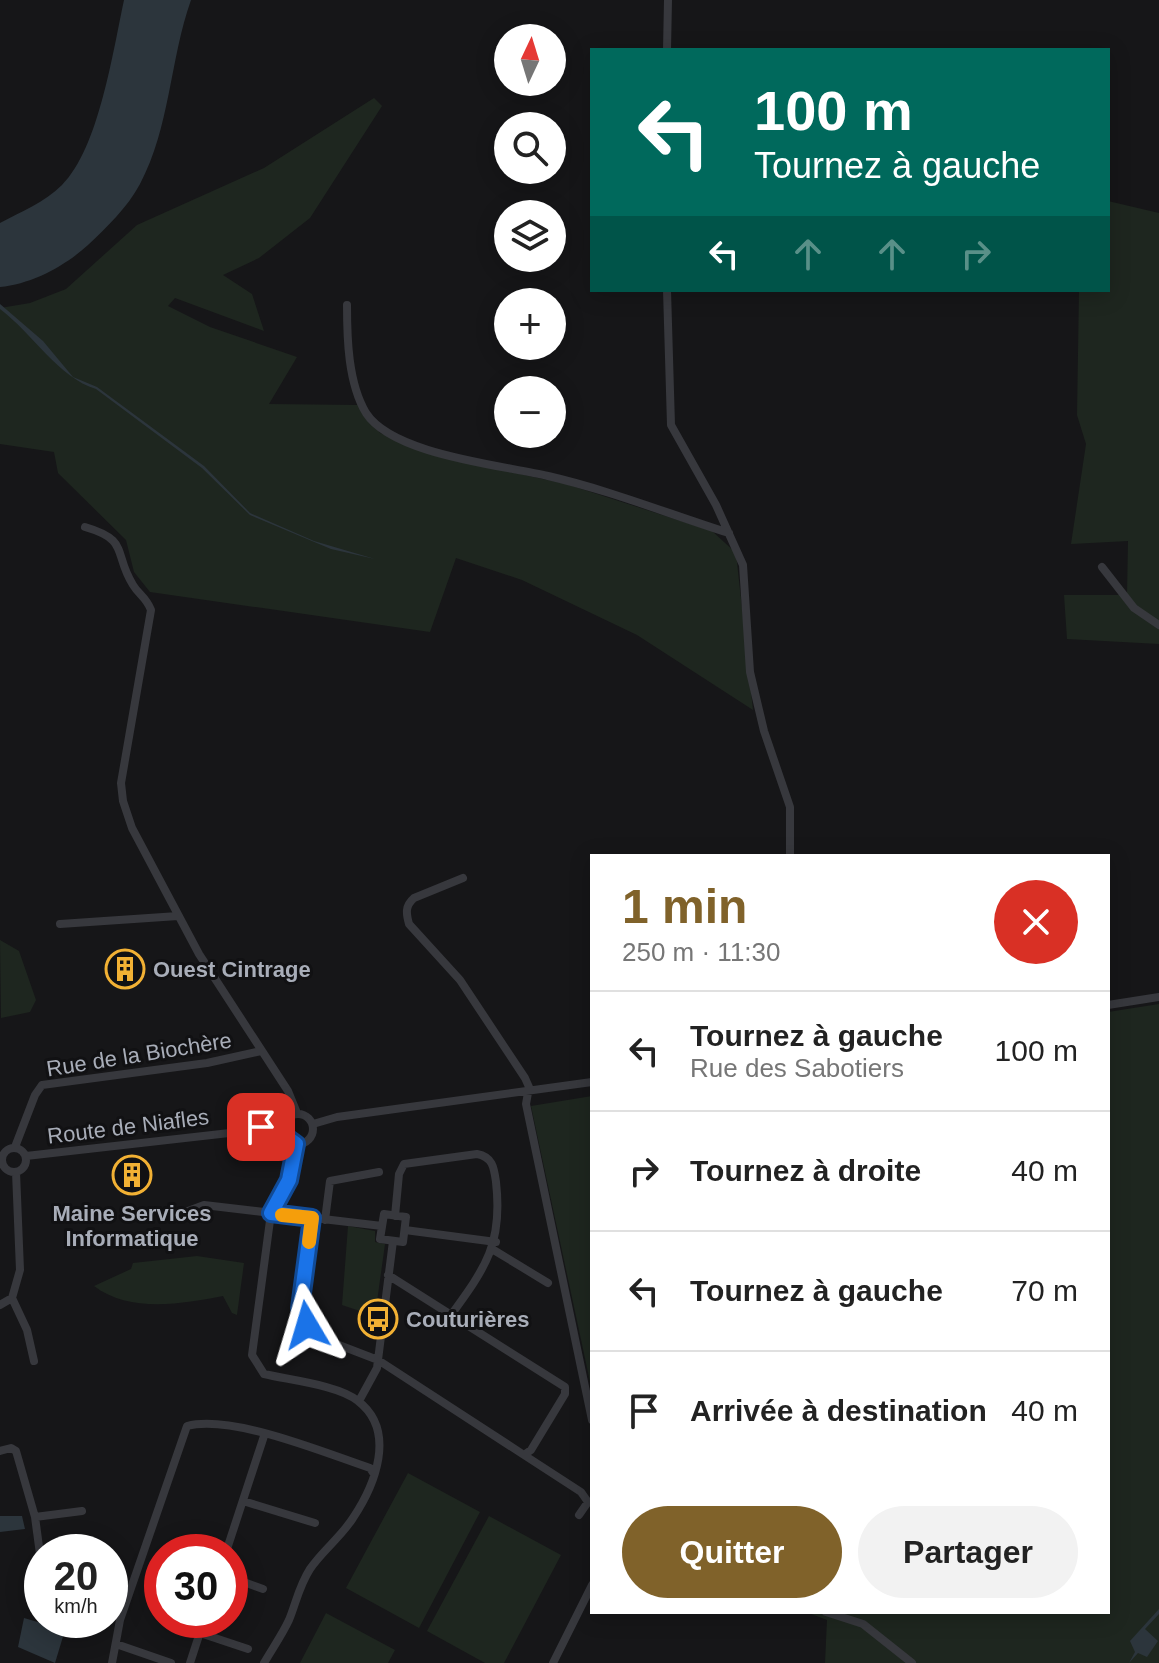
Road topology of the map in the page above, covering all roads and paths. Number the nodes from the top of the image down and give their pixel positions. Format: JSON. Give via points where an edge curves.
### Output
{"nodes":[{"id":1,"x":668,"y":0,"type":"edge"},
{"id":2,"x":667,"y":48,"type":"edge"},
{"id":3,"x":667,"y":292,"type":"edge"},
{"id":4,"x":347,"y":305,"type":"dead end"},
{"id":5,"x":85,"y":527,"type":"dead end"},
{"id":6,"x":729,"y":533,"type":"junction"},
{"id":7,"x":1102,"y":567,"type":"dead end"},
{"id":8,"x":1159,"y":625,"type":"edge"},
{"id":9,"x":790,"y":854,"type":"edge"},
{"id":10,"x":463,"y":878,"type":"dead end"},
{"id":11,"x":178,"y":916,"type":"junction"},
{"id":12,"x":60,"y":924,"type":"dead end"},
{"id":13,"x":1159,"y":997,"type":"edge"},
{"id":14,"x":1110,"y":1005,"type":"edge"},
{"id":15,"x":261,"y":1051,"type":"junction"},
{"id":16,"x":590,"y":1082,"type":"edge"},
{"id":17,"x":528,"y":1091,"type":"junction"},
{"id":18,"x":297,"y":1113,"type":"junction"},
{"id":19,"x":313,"y":1124,"type":"junction"},
{"id":20,"x":283,"y":1127,"type":"junction"},
{"id":21,"x":296,"y":1144,"type":"junction"},
{"id":22,"x":15,"y":1147,"type":"junction"},
{"id":23,"x":26,"y":1156,"type":"junction"},
{"id":24,"x":1,"y":1159,"type":"edge"},
{"id":25,"x":16,"y":1172,"type":"junction"},
{"id":26,"x":379,"y":1172,"type":"dead end"},
{"id":27,"x":188,"y":1211,"type":"dead end"},
{"id":28,"x":271,"y":1213,"type":"junction"},
{"id":29,"x":395,"y":1216,"type":"junction"},
{"id":30,"x":312,"y":1218,"type":"junction"},
{"id":31,"x":325,"y":1220,"type":"junction"},
{"id":32,"x":382,"y":1226,"type":"junction"},
{"id":33,"x":405,"y":1230,"type":"junction"},
{"id":34,"x":393,"y":1241,"type":"junction"},
{"id":35,"x":494,"y":1245,"type":"junction"},
{"id":36,"x":388,"y":1275,"type":"junction"},
{"id":37,"x":548,"y":1283,"type":"dead end"},
{"id":38,"x":12,"y":1298,"type":"junction"},
{"id":39,"x":0,"y":1305,"type":"edge"},
{"id":40,"x":451,"y":1315,"type":"junction"},
{"id":41,"x":378,"y":1360,"type":"junction"},
{"id":42,"x":34,"y":1361,"type":"dead end"},
{"id":43,"x":359,"y":1401,"type":"junction"},
{"id":44,"x":590,"y":1410,"type":"edge"},
{"id":45,"x":265,"y":1433,"type":"junction"},
{"id":46,"x":0,"y":1451,"type":"edge"},
{"id":47,"x":524,"y":1455,"type":"junction"},
{"id":48,"x":374,"y":1474,"type":"junction"},
{"id":49,"x":243,"y":1501,"type":"junction"},
{"id":50,"x":82,"y":1511,"type":"dead end"},
{"id":51,"x":579,"y":1515,"type":"dead end"},
{"id":52,"x":35,"y":1517,"type":"junction"},
{"id":53,"x":315,"y":1523,"type":"dead end"},
{"id":54,"x":37,"y":1534,"type":"edge"},
{"id":55,"x":232,"y":1534,"type":"edge"},
{"id":56,"x":248,"y":1584,"type":"edge"},
{"id":57,"x":263,"y":1589,"type":"dead end"},
{"id":58,"x":590,"y":1589,"type":"edge"},
{"id":59,"x":832,"y":1614,"type":"edge"},
{"id":60,"x":198,"y":1638,"type":"edge"},
{"id":61,"x":215,"y":1638,"type":"edge"},
{"id":62,"x":116,"y":1644,"type":"junction"},
{"id":63,"x":248,"y":1649,"type":"dead end"},
{"id":64,"x":112,"y":1663,"type":"edge"},
{"id":65,"x":171,"y":1663,"type":"edge"},
{"id":66,"x":190,"y":1663,"type":"edge"},
{"id":67,"x":264,"y":1663,"type":"edge"},
{"id":68,"x":553,"y":1663,"type":"edge"},
{"id":69,"x":912,"y":1663,"type":"edge"}],
"edges":[{"from":1,"to":2,"type":"street"},
{"from":3,"to":6,"type":"street","via":[[671,425]]},
{"from":4,"to":6,"type":"street","via":[[347,338],[359,396],[367,414],[387,432],[451,458],[549,476]]},
{"from":5,"to":11,"type":"street","name":"Rue de la Biochère","via":[[117,542],[133,586],[145,595],[151,610],[121,783],[132,828]]},
{"from":6,"to":9,"type":"street","via":[[743,565],[755,694],[790,807]]},
{"from":7,"to":8,"type":"street","via":[[1134,608]]},
{"from":10,"to":17,"type":"street","via":[[414,898],[406,914],[409,924],[460,980],[528,1082]]},
{"from":11,"to":12,"type":"street"},
{"from":11,"to":15,"type":"street","name":"Rue de la Biochère"},
{"from":13,"to":14,"type":"street"},
{"from":15,"to":18,"type":"street","name":"Rue de la Biochère"},
{"from":15,"to":22,"type":"street","name":"Rue de la Biochère","via":[[42,1085]]},
{"from":16,"to":17,"type":"street"},
{"from":17,"to":19,"type":"street"},
{"from":17,"to":44,"type":"street","via":[[526,1104]]},
{"from":18,"to":19,"type":"street"},
{"from":18,"to":20,"type":"street"},
{"from":19,"to":21,"type":"street","via":[[310,1138]]},
{"from":20,"to":21,"type":"street"},
{"from":20,"to":23,"type":"street","name":"Route de Niafles"},
{"from":21,"to":28,"type":"street","via":[[289,1180]]},
{"from":22,"to":23,"type":"street"},
{"from":22,"to":24,"type":"street"},
{"from":23,"to":25,"type":"street","via":[[25,1166]]},
{"from":24,"to":25,"type":"street","via":[[6,1169]]},
{"from":25,"to":38,"type":"street","via":[[20,1270]]},
{"from":26,"to":31,"type":"street","via":[[330,1181]]},
{"from":27,"to":28,"type":"street","via":[[204,1205]]},
{"from":28,"to":30,"type":"street"},
{"from":28,"to":43,"type":"street","via":[[253,1345],[256,1365],[264,1374]]},
{"from":29,"to":32,"type":"street","via":[[384,1214]]},
{"from":29,"to":33,"type":"street","via":[[406,1217]]},
{"from":29,"to":35,"type":"street","via":[[404,1164],[486,1156],[493,1164],[499,1210]]},
{"from":30,"to":31,"type":"street"},
{"from":30,"to":41,"type":"street","via":[[300,1308],[305,1321],[321,1340]]},
{"from":31,"to":32,"type":"street"},
{"from":32,"to":34,"type":"street","via":[[380,1239]]},
{"from":33,"to":34,"type":"street","via":[[403,1242]]},
{"from":33,"to":35,"type":"street"},
{"from":34,"to":36,"type":"street"},
{"from":35,"to":37,"type":"street"},
{"from":35,"to":40,"type":"street"},
{"from":36,"to":40,"type":"street"},
{"from":36,"to":41,"type":"street"},
{"from":38,"to":39,"type":"street"},
{"from":38,"to":42,"type":"street"},
{"from":40,"to":47,"type":"street","via":[[565,1387]]},
{"from":41,"to":43,"type":"street"},
{"from":41,"to":47,"type":"street"},
{"from":43,"to":48,"type":"street","via":[[379,1435]]},
{"from":45,"to":48,"type":"street","via":[[370,1468]]},
{"from":45,"to":49,"type":"street"},
{"from":45,"to":62,"type":"street","via":[[199,1423],[187,1426]]},
{"from":46,"to":52,"type":"street","via":[[16,1451]]},
{"from":47,"to":51,"type":"street","via":[[581,1492],[588,1502]]},
{"from":48,"to":67,"type":"street","via":[[354,1517],[308,1572]]},
{"from":49,"to":53,"type":"street"},
{"from":49,"to":55,"type":"street"},
{"from":50,"to":52,"type":"street"},
{"from":52,"to":54,"type":"street"},
{"from":56,"to":57,"type":"street"},
{"from":58,"to":68,"type":"street"},
{"from":59,"to":69,"type":"street","via":[[863,1624]]},
{"from":60,"to":66,"type":"street"},
{"from":61,"to":63,"type":"street"},
{"from":62,"to":64,"type":"street"},
{"from":62,"to":65,"type":"street"}]}
